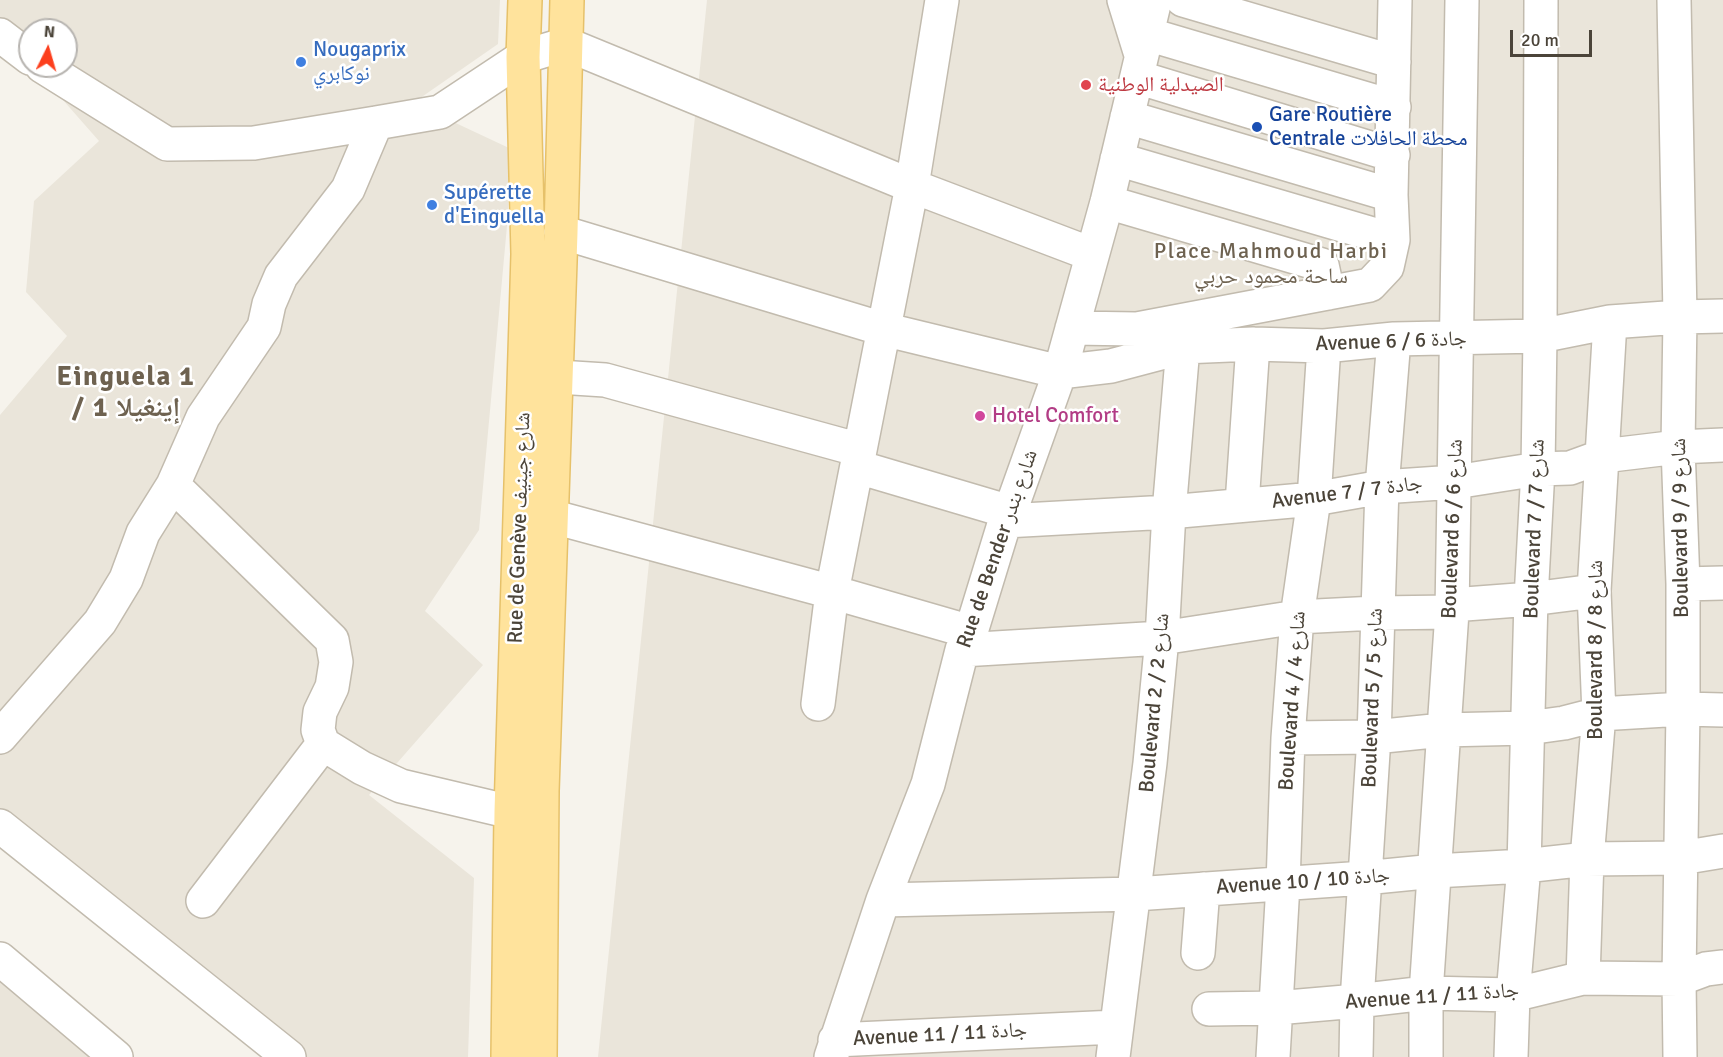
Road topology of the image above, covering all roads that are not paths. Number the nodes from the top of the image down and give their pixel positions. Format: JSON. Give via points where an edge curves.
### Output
{"nodes":[{"id":1,"x":525,"y":0,"type":"edge"},
{"id":2,"x":567,"y":0,"type":"edge"},
{"id":3,"x":942,"y":0,"type":"edge"},
{"id":4,"x":1124,"y":0,"type":"edge"},
{"id":5,"x":1155,"y":0,"type":"edge"},
{"id":6,"x":1182,"y":0,"type":"edge"},
{"id":7,"x":1395,"y":0,"type":"edge"},
{"id":8,"x":1462,"y":0,"type":"edge"},
{"id":9,"x":1541,"y":0,"type":"edge"},
{"id":10,"x":1674,"y":0,"type":"edge"},
{"id":11,"x":0,"y":35,"type":"edge"},
{"id":12,"x":566,"y":44,"type":"junction"},
{"id":13,"x":18,"y":49,"type":"edge"},
{"id":14,"x":1142,"y":56,"type":"junction"},
{"id":15,"x":524,"y":57,"type":"junction"},
{"id":16,"x":1394,"y":62,"type":"junction"},
{"id":17,"x":61,"y":78,"type":"edge"},
{"id":18,"x":1394,"y":107,"type":"junction"},
{"id":19,"x":1127,"y":117,"type":"junction"},
{"id":20,"x":376,"y":123,"type":"junction"},
{"id":21,"x":1393,"y":155,"type":"junction"},
{"id":22,"x":1117,"y":159,"type":"junction"},
{"id":23,"x":912,"y":186,"type":"junction"},
{"id":24,"x":1391,"y":195,"type":"junction"},
{"id":25,"x":1107,"y":202,"type":"junction"},
{"id":26,"x":561,"y":232,"type":"junction"},
{"id":27,"x":1393,"y":240,"type":"junction"},
{"id":28,"x":1091,"y":254,"type":"junction"},
{"id":29,"x":1328,"y":293,"type":"junction"},
{"id":30,"x":1723,"y":316,"type":"edge"},
{"id":31,"x":1680,"y":317,"type":"junction"},
{"id":32,"x":1610,"y":322,"type":"junction"},
{"id":33,"x":1072,"y":328,"type":"junction"},
{"id":34,"x":883,"y":329,"type":"junction"},
{"id":35,"x":1540,"y":336,"type":"junction"},
{"id":36,"x":1458,"y":338,"type":"junction"},
{"id":37,"x":1394,"y":339,"type":"junction"},
{"id":38,"x":1253,"y":344,"type":"junction"},
{"id":39,"x":1324,"y":346,"type":"junction"},
{"id":40,"x":1183,"y":347,"type":"junction"},
{"id":41,"x":1060,"y":372,"type":"junction"},
{"id":42,"x":540,"y":376,"type":"junction"},
{"id":43,"x":1723,"y":445,"type":"edge"},
{"id":44,"x":1678,"y":447,"type":"junction"},
{"id":45,"x":1603,"y":456,"type":"junction"},
{"id":46,"x":859,"y":458,"type":"junction"},
{"id":47,"x":1538,"y":469,"type":"junction"},
{"id":48,"x":1455,"y":482,"type":"junction"},
{"id":49,"x":173,"y":485,"type":"junction"},
{"id":50,"x":1382,"y":486,"type":"junction"},
{"id":51,"x":1314,"y":499,"type":"junction"},
{"id":52,"x":1242,"y":504,"type":"junction"},
{"id":53,"x":1169,"y":512,"type":"junction"},
{"id":54,"x":550,"y":516,"type":"junction"},
{"id":55,"x":1007,"y":516,"type":"junction"},
{"id":56,"x":1723,"y":583,"type":"edge"},
{"id":57,"x":1683,"y":584,"type":"junction"},
{"id":58,"x":1594,"y":591,"type":"junction"},
{"id":59,"x":832,"y":592,"type":"junction"},
{"id":60,"x":1531,"y":599,"type":"junction"},
{"id":61,"x":1452,"y":609,"type":"junction"},
{"id":62,"x":1376,"y":613,"type":"junction"},
{"id":63,"x":1297,"y":617,"type":"junction"},
{"id":64,"x":1162,"y":638,"type":"junction"},
{"id":65,"x":967,"y":641,"type":"junction"},
{"id":66,"x":818,"y":704,"type":"dead end"},
{"id":67,"x":1683,"y":710,"type":"junction"},
{"id":68,"x":1723,"y":710,"type":"edge"},
{"id":69,"x":1599,"y":714,"type":"junction"},
{"id":70,"x":1528,"y":728,"type":"junction"},
{"id":71,"x":1443,"y":730,"type":"junction"},
{"id":72,"x":0,"y":737,"type":"edge"},
{"id":73,"x":1374,"y":737,"type":"junction"},
{"id":74,"x":1288,"y":738,"type":"junction"},
{"id":75,"x":323,"y":744,"type":"junction"},
{"id":76,"x":511,"y":812,"type":"junction"},
{"id":77,"x":0,"y":826,"type":"edge"},
{"id":78,"x":1723,"y":851,"type":"edge"},
{"id":79,"x":1681,"y":858,"type":"junction"},
{"id":80,"x":1587,"y":859,"type":"junction"},
{"id":81,"x":1524,"y":866,"type":"junction"},
{"id":82,"x":1435,"y":871,"type":"junction"},
{"id":83,"x":1364,"y":878,"type":"junction"},
{"id":84,"x":1283,"y":884,"type":"junction"},
{"id":85,"x":1203,"y":889,"type":"junction"},
{"id":86,"x":1135,"y":894,"type":"junction"},
{"id":87,"x":883,"y":900,"type":"junction"},
{"id":88,"x":203,"y":901,"type":"dead end"},
{"id":89,"x":1198,"y":953,"type":"dead end"},
{"id":90,"x":0,"y":959,"type":"edge"},
{"id":91,"x":1723,"y":967,"type":"edge"},
{"id":92,"x":1583,"y":978,"type":"junction"},
{"id":93,"x":1679,"y":979,"type":"junction"},
{"id":94,"x":1426,"y":993,"type":"junction"},
{"id":95,"x":1513,"y":995,"type":"junction"},
{"id":96,"x":1357,"y":1001,"type":"junction"},
{"id":97,"x":1276,"y":1008,"type":"junction"},
{"id":98,"x":1209,"y":1009,"type":"dead end"},
{"id":99,"x":1115,"y":1042,"type":"edge"},
{"id":100,"x":833,"y":1048,"type":"edge"},
{"id":101,"x":116,"y":1057,"type":"edge"},
{"id":102,"x":289,"y":1057,"type":"edge"},
{"id":103,"x":508,"y":1057,"type":"edge"},
{"id":104,"x":540,"y":1057,"type":"edge"},
{"id":105,"x":1273,"y":1057,"type":"edge"},
{"id":106,"x":1356,"y":1057,"type":"edge"},
{"id":107,"x":1426,"y":1057,"type":"edge"},
{"id":108,"x":1512,"y":1057,"type":"edge"},
{"id":109,"x":1680,"y":1057,"type":"edge"}],
"edges":[{"from":1,"to":15,"type":"main road","name":"Rue de Genève شارع جينيف"},
{"from":2,"to":12,"type":"main road","name":"Rue de Genève شارع جينيف"},
{"from":3,"to":23,"type":"street"},
{"from":4,"to":14,"type":"street"},
{"from":5,"to":14,"type":"street","name":"Rue de Bender شارع بندر"},
{"from":6,"to":16,"type":"street"},
{"from":7,"to":16,"type":"street"},
{"from":8,"to":36,"type":"street","name":"Boulevard 6 / شارع 6"},
{"from":9,"to":35,"type":"street","name":"Boulevard 7 / شارع 7"},
{"from":10,"to":31,"type":"street","name":"Boulevard 9 / شارع 9"},
{"from":11,"to":13,"type":"street"},
{"from":12,"to":15,"type":"street"},
{"from":12,"to":23,"type":"street"},
{"from":12,"to":26,"type":"main road","name":"Rue de Genève شارع جينيف"},
{"from":14,"to":18,"type":"street"},
{"from":14,"to":19,"type":"street","name":"Rue de Bender شارع بندر"},
{"from":14,"to":21,"type":"street"},
{"from":15,"to":20,"type":"street","via":[[440,112]]},
{"from":15,"to":42,"type":"main road","name":"Rue de Genève شارع جينيف","via":[[528,254]]},
{"from":16,"to":18,"type":"street"},
{"from":17,"to":20,"type":"street","via":[[167,144],[254,143]]},
{"from":18,"to":21,"type":"street"},
{"from":19,"to":22,"type":"street","name":"Rue de Bender شارع بندر"},
{"from":19,"to":24,"type":"street"},
{"from":20,"to":49,"type":"street","via":[[348,189],[281,276],[264,327],[203,417]]},
{"from":21,"to":24,"type":"street"},
{"from":22,"to":25,"type":"street","name":"Rue de Bender شارع بندر"},
{"from":22,"to":27,"type":"street"},
{"from":23,"to":28,"type":"street"},
{"from":23,"to":34,"type":"street"},
{"from":24,"to":27,"type":"street"},
{"from":25,"to":28,"type":"street","name":"Rue de Bender شارع بندر"},
{"from":25,"to":29,"type":"street","via":[[1322,265]]},
{"from":26,"to":34,"type":"street"},
{"from":26,"to":42,"type":"main road","name":"Rue de Genève شارع جينيف"},
{"from":27,"to":29,"type":"street","via":[[1387,267],[1370,285]]},
{"from":28,"to":33,"type":"street","name":"Rue de Bender شارع بندر"},
{"from":29,"to":33,"type":"street","via":[[1137,329]]},
{"from":30,"to":31,"type":"street","name":"Avenue 6 / جادة 6"},
{"from":31,"to":32,"type":"street","name":"Avenue 6 / جادة 6"},
{"from":31,"to":44,"type":"street","name":"Boulevard 9 / شارع 9"},
{"from":32,"to":35,"type":"street","name":"Avenue 6 / جادة 6"},
{"from":32,"to":45,"type":"street","name":"Boulevard 8 / شارع 8"},
{"from":33,"to":41,"type":"street","name":"Rue de Bender شارع بندر"},
{"from":34,"to":41,"type":"street"},
{"from":34,"to":46,"type":"street"},
{"from":35,"to":36,"type":"street","name":"Avenue 6 / جادة 6"},
{"from":35,"to":47,"type":"street","name":"Boulevard 7 / شارع 7"},
{"from":36,"to":37,"type":"street","name":"Avenue 6 / جادة 6"},
{"from":36,"to":48,"type":"street","name":"Boulevard 6 / شارع 6"},
{"from":37,"to":39,"type":"street","name":"Avenue 6 / جادة 6"},
{"from":37,"to":50,"type":"street","name":"Boulevard 5 / شارع 5"},
{"from":38,"to":39,"type":"street","name":"Avenue 6 / جادة 6"},
{"from":38,"to":40,"type":"street","name":"Avenue 6 / جادة 6"},
{"from":38,"to":52,"type":"street"},
{"from":39,"to":51,"type":"street","name":"Boulevard 4 / شارع 4"},
{"from":40,"to":41,"type":"street","name":"Avenue 6 / جادة 6","via":[[1111,366]]},
{"from":40,"to":53,"type":"street","name":"Boulevard 2 / شارع 2"},
{"from":41,"to":55,"type":"street","name":"Rue de Bender شارع بندر"},
{"from":42,"to":46,"type":"street","name":"Avenue 7 / جادة 7","via":[[605,380]]},
{"from":42,"to":54,"type":"main road","name":"Rue de Genève شارع جينيف"},
{"from":42,"to":76,"type":"main road","name":"Rue de Genève شارع جينيف"},
{"from":43,"to":44,"type":"street","name":"Avenue 7 / جادة 7"},
{"from":44,"to":45,"type":"street","name":"Avenue 7 / جادة 7"},
{"from":44,"to":57,"type":"street","name":"Boulevard 9 / شارع 9"},
{"from":45,"to":47,"type":"street","name":"Avenue 7 / جادة 7","via":[[1570,468]]},
{"from":45,"to":58,"type":"street","name":"Boulevard 8 / شارع 8"},
{"from":46,"to":55,"type":"street","name":"Avenue 7 / جادة 7"},
{"from":46,"to":59,"type":"street"},
{"from":47,"to":48,"type":"street","name":"Avenue 7 / جادة 7"},
{"from":47,"to":60,"type":"street","name":"Boulevard 7 / شارع 7"},
{"from":48,"to":50,"type":"street","name":"Avenue 7 / جادة 7"},
{"from":48,"to":61,"type":"street","name":"Boulevard 6 / شارع 6"},
{"from":49,"to":72,"type":"street","via":[[143,533],[126,579],[100,622]]},
{"from":49,"to":75,"type":"street","via":[[332,640],[336,662],[318,730]]},
{"from":50,"to":51,"type":"street","name":"Avenue 7 / جادة 7"},
{"from":50,"to":62,"type":"street","name":"Boulevard 5 / شارع 5"},
{"from":51,"to":52,"type":"street","name":"Avenue 7 / جادة 7"},
{"from":51,"to":63,"type":"street","name":"Boulevard 4 / شارع 4"},
{"from":52,"to":53,"type":"street","name":"Avenue 7 / جادة 7"},
{"from":53,"to":55,"type":"street","name":"Avenue 7 / جادة 7"},
{"from":53,"to":64,"type":"street","name":"Boulevard 2 / شارع 2"},
{"from":54,"to":59,"type":"street"},
{"from":54,"to":104,"type":"main road","name":"Rue de Genève شارع جينيف"},
{"from":55,"to":65,"type":"street","name":"Rue de Bender شارع بندر"},
{"from":56,"to":57,"type":"street"},
{"from":57,"to":67,"type":"street","name":"Boulevard 9 / شارع 9"},
{"from":58,"to":60,"type":"street"},
{"from":58,"to":69,"type":"street","name":"Boulevard 8 / شارع 8"},
{"from":59,"to":65,"type":"street"},
{"from":59,"to":66,"type":"street"},
{"from":60,"to":61,"type":"street"},
{"from":60,"to":70,"type":"street","name":"Boulevard 7 / شارع 7"},
{"from":61,"to":62,"type":"street"},
{"from":61,"to":71,"type":"street","name":"Boulevard 6 / شارع 6"},
{"from":62,"to":63,"type":"street"},
{"from":62,"to":73,"type":"street","name":"Boulevard 5 / شارع 5"},
{"from":63,"to":64,"type":"street"},
{"from":63,"to":74,"type":"street","name":"Boulevard 4 / شارع 4"},
{"from":64,"to":65,"type":"street"},
{"from":64,"to":86,"type":"street","name":"Boulevard 2 / شارع 2"},
{"from":65,"to":87,"type":"street","name":"Rue de Bender شارع بندر","via":[[928,784]]},
{"from":67,"to":68,"type":"street"},
{"from":67,"to":69,"type":"street"},
{"from":67,"to":79,"type":"street","name":"Boulevard 9 / شارع 9"},
{"from":69,"to":70,"type":"street"},
{"from":69,"to":80,"type":"street","name":"Boulevard 8 / شارع 8"},
{"from":70,"to":71,"type":"street"},
{"from":70,"to":81,"type":"street","name":"Boulevard 7 / شارع 7"},
{"from":71,"to":73,"type":"street"},
{"from":71,"to":82,"type":"street","name":"Boulevard 6 / شارع 6"},
{"from":73,"to":74,"type":"street"},
{"from":73,"to":83,"type":"street","name":"Boulevard 5 / شارع 5"},
{"from":74,"to":84,"type":"street","name":"Boulevard 4 / شارع 4"},
{"from":75,"to":76,"type":"street","via":[[401,786]]},
{"from":75,"to":88,"type":"street"},
{"from":76,"to":103,"type":"main road","name":"Rue de Genève شارع جينيف"},
{"from":77,"to":102,"type":"street"},
{"from":78,"to":79,"type":"street","name":"Avenue 10 / جادة 10"},
{"from":79,"to":80,"type":"street","name":"Avenue 10 / جادة 10"},
{"from":79,"to":93,"type":"street","name":"Boulevard 9 / شارع 9"},
{"from":80,"to":81,"type":"street","name":"Avenue 10 / جادة 10"},
{"from":80,"to":92,"type":"street","name":"Boulevard 8 / شارع 8"},
{"from":81,"to":82,"type":"street","name":"Avenue 10 / جادة 10"},
{"from":81,"to":95,"type":"street","name":"Boulevard 7 / شارع 7"},
{"from":82,"to":83,"type":"street","name":"Avenue 10 / جادة 10"},
{"from":82,"to":94,"type":"street","name":"Boulevard 6 / شارع 6"},
{"from":83,"to":84,"type":"street","name":"Avenue 10 / جادة 10"},
{"from":83,"to":96,"type":"street","name":"Boulevard 5 / شارع 5"},
{"from":84,"to":85,"type":"street","name":"Avenue 10 / جادة 10"},
{"from":84,"to":97,"type":"street","name":"Boulevard 4 / شارع 4"},
{"from":85,"to":86,"type":"street","name":"Avenue 10 / جادة 10"},
{"from":85,"to":89,"type":"street"},
{"from":86,"to":87,"type":"street","name":"Avenue 10 / جادة 10"},
{"from":86,"to":99,"type":"street","name":"Boulevard 2 / شارع 2"},
{"from":87,"to":100,"type":"street","name":"Rue de Bender شارع بندر"},
{"from":90,"to":101,"type":"street"},
{"from":91,"to":93,"type":"street","name":"Avenue 11 / جادة 11"},
{"from":92,"to":93,"type":"street","name":"Avenue 11 / جادة 11"},
{"from":92,"to":95,"type":"street","name":"Avenue 11 / جادة 11"},
{"from":93,"to":109,"type":"street","name":"Boulevard 9 / شارع 9"},
{"from":94,"to":95,"type":"street","name":"Avenue 11 / جادة 11"},
{"from":94,"to":96,"type":"street","name":"Avenue 11 / جادة 11"},
{"from":94,"to":107,"type":"street","name":"Boulevard 6 / شارع 6"},
{"from":95,"to":108,"type":"street","name":"Boulevard 7 / شارع 7"},
{"from":96,"to":97,"type":"street","name":"Avenue 11 / جادة 11"},
{"from":96,"to":106,"type":"street","name":"Boulevard 5 / شارع 5"},
{"from":97,"to":98,"type":"street","name":"Avenue 11 / جادة 11"},
{"from":97,"to":105,"type":"street","name":"Boulevard 4 / شارع 4"},
{"from":99,"to":100,"type":"street","name":"Avenue 11 / جادة 11"}]}
